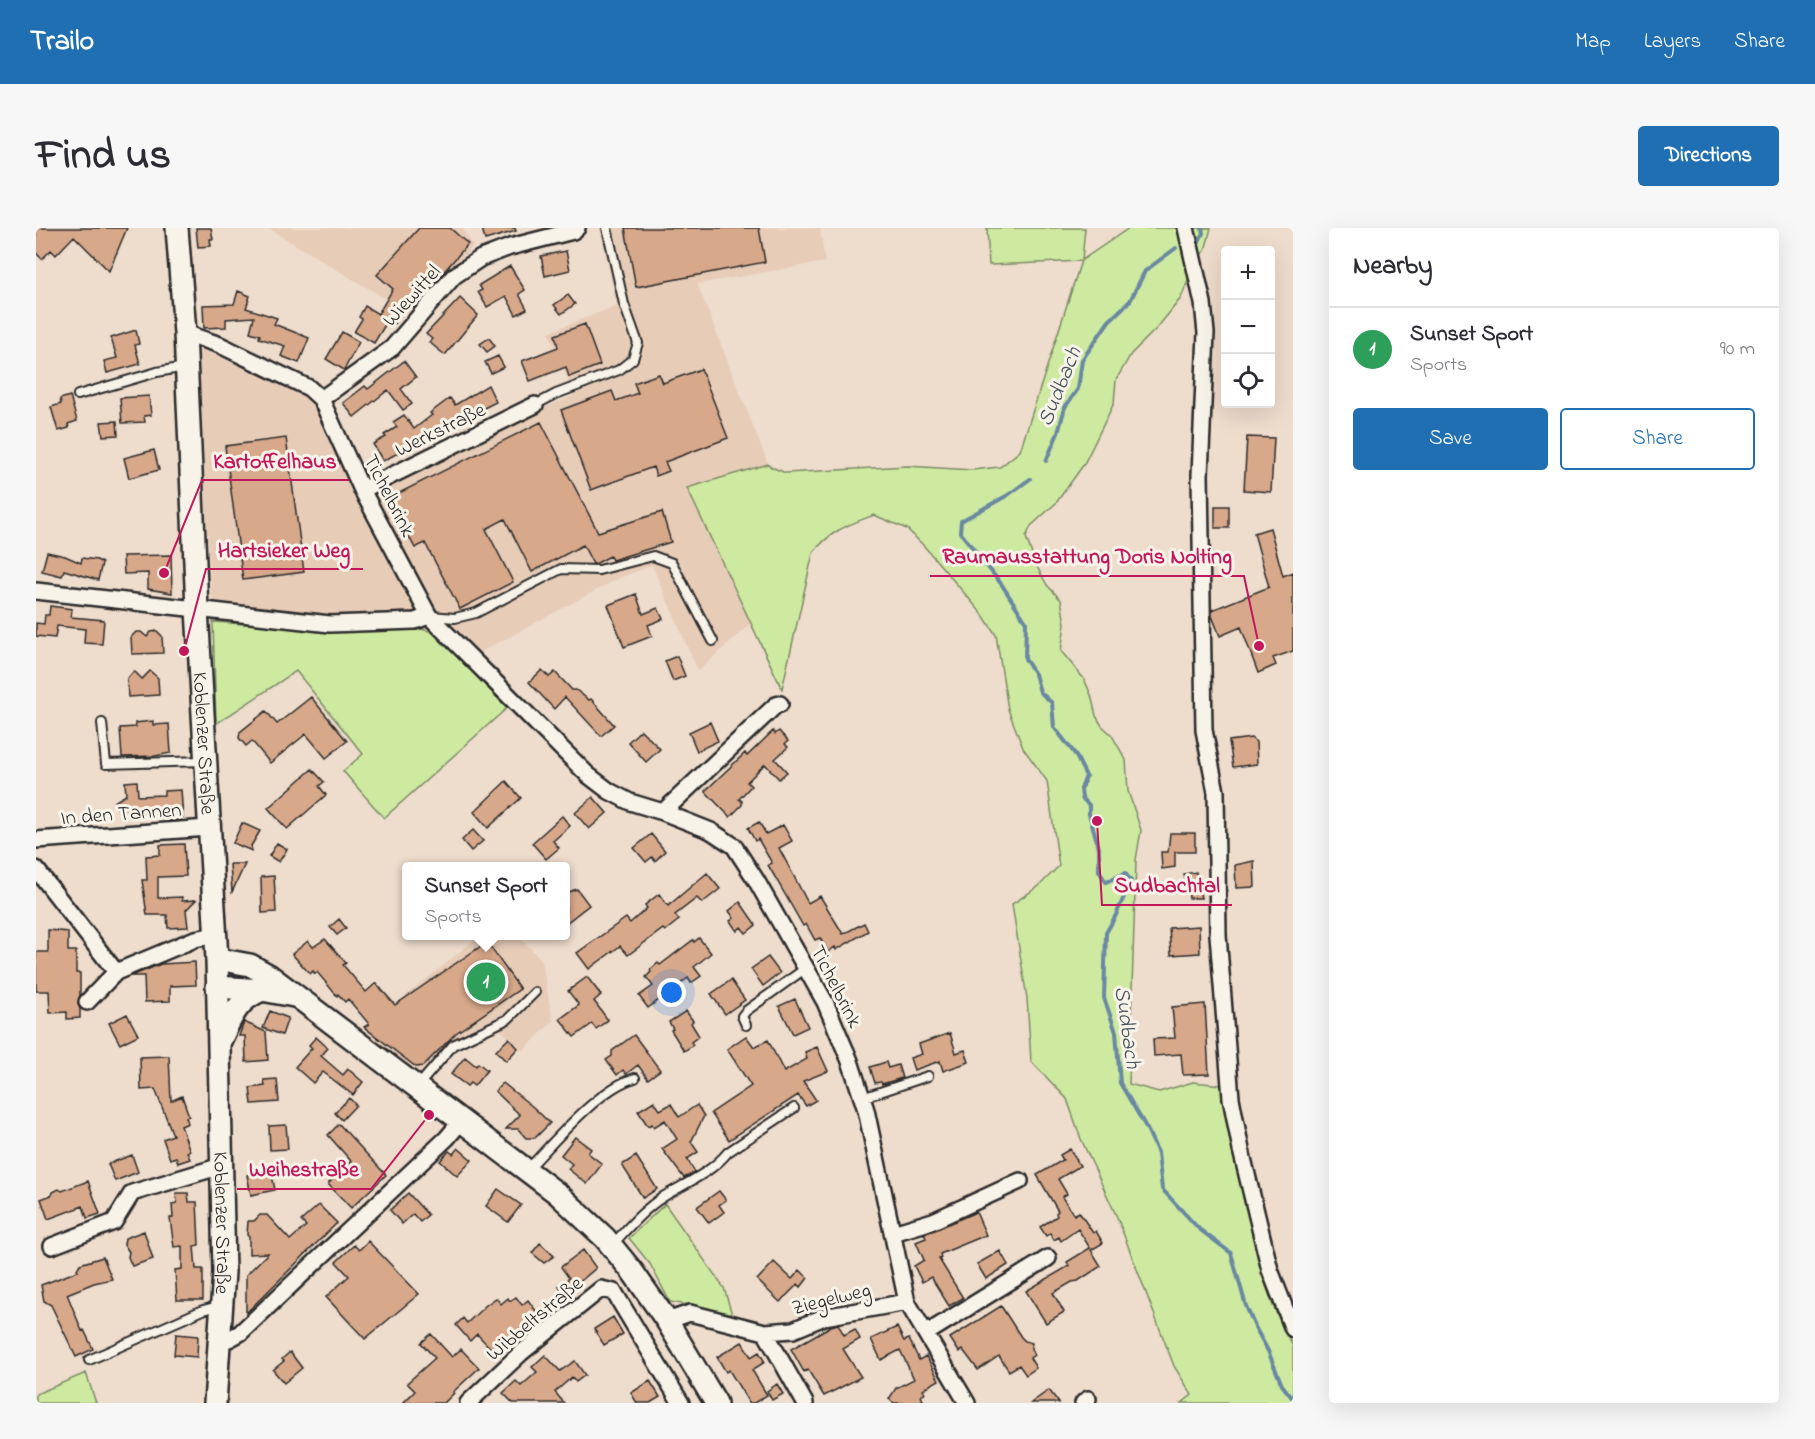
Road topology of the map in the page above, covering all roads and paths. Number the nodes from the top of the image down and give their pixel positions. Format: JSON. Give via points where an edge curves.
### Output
{"nodes":[{"id":1,"x":177,"y":228,"type":"edge"},
{"id":2,"x":577,"y":228,"type":"edge"},
{"id":3,"x":607,"y":228,"type":"edge"},
{"id":4,"x":1186,"y":228,"type":"edge"},
{"id":5,"x":185,"y":333,"type":"junction"},
{"id":6,"x":186,"y":366,"type":"junction"},
{"id":7,"x":78,"y":395,"type":"dead end"},
{"id":8,"x":321,"y":399,"type":"junction"},
{"id":9,"x":535,"y":405,"type":"joint"},
{"id":10,"x":362,"y":490,"type":"junction"},
{"id":11,"x":36,"y":591,"type":"edge"},
{"id":12,"x":197,"y":609,"type":"junction"},
{"id":13,"x":429,"y":616,"type":"junction"},
{"id":14,"x":713,"y":641,"type":"dead end"},
{"id":15,"x":780,"y":704,"type":"dead end"},
{"id":16,"x":102,"y":723,"type":"dead end"},
{"id":17,"x":206,"y":761,"type":"junction"},
{"id":18,"x":663,"y":812,"type":"junction"},
{"id":19,"x":209,"y":828,"type":"junction"},
{"id":20,"x":36,"y":840,"type":"edge"},
{"id":21,"x":36,"y":869,"type":"edge"},
{"id":22,"x":215,"y":935,"type":"junction"},
{"id":23,"x":217,"y":959,"type":"junction"},
{"id":24,"x":806,"y":968,"type":"junction"},
{"id":25,"x":116,"y":972,"type":"junction"},
{"id":26,"x":217,"y":987,"type":"junction"},
{"id":27,"x":262,"y":990,"type":"junction"},
{"id":28,"x":535,"y":992,"type":"dead end"},
{"id":29,"x":296,"y":997,"type":"junction"},
{"id":30,"x":87,"y":1002,"type":"dead end"},
{"id":31,"x":746,"y":1025,"type":"dead end"},
{"id":32,"x":219,"y":1042,"type":"junction"},
{"id":33,"x":928,"y":1076,"type":"dead end"},
{"id":34,"x":635,"y":1078,"type":"dead end"},
{"id":35,"x":417,"y":1087,"type":"junction"},
{"id":36,"x":862,"y":1098,"type":"junction"},
{"id":37,"x":794,"y":1108,"type":"dead end"},
{"id":38,"x":462,"y":1120,"type":"junction"},
{"id":39,"x":221,"y":1166,"type":"junction"},
{"id":40,"x":527,"y":1171,"type":"junction"},
{"id":41,"x":1020,"y":1181,"type":"dead end"},
{"id":42,"x":893,"y":1233,"type":"junction"},
{"id":43,"x":52,"y":1246,"type":"dead end"},
{"id":44,"x":612,"y":1246,"type":"junction"},
{"id":45,"x":1048,"y":1258,"type":"dead end"},
{"id":46,"x":907,"y":1302,"type":"junction"},
{"id":47,"x":223,"y":1305,"type":"junction"},
{"id":48,"x":667,"y":1321,"type":"junction"},
{"id":49,"x":1293,"y":1329,"type":"edge"},
{"id":50,"x":765,"y":1332,"type":"junction"},
{"id":51,"x":927,"y":1333,"type":"junction"},
{"id":52,"x":220,"y":1339,"type":"junction"},
{"id":53,"x":89,"y":1360,"type":"dead end"},
{"id":54,"x":215,"y":1403,"type":"edge"},
{"id":55,"x":468,"y":1403,"type":"edge"},
{"id":56,"x":681,"y":1403,"type":"edge"},
{"id":57,"x":716,"y":1403,"type":"edge"},
{"id":58,"x":805,"y":1403,"type":"edge"},
{"id":59,"x":967,"y":1403,"type":"edge"}],
"edges":[{"from":1,"to":5,"type":"main road","name":"Koblenzer Straße"},
{"from":2,"to":8,"type":"street","name":"Wiewittel","via":[[481,258],[454,276],[392,348]]},
{"from":3,"to":9,"type":"lane","via":[[624,304],[638,343],[633,359],[619,370]]},
{"from":4,"to":49,"type":"street","via":[[1206,333],[1200,475],[1204,730],[1216,792],[1218,936],[1231,1098],[1270,1270]]},
{"from":5,"to":6,"type":"main road","name":"Koblenzer Straße"},
{"from":5,"to":8,"type":"street","via":[[220,345],[309,388]]},
{"from":6,"to":7,"type":"lane"},
{"from":6,"to":12,"type":"main road","name":"Koblenzer Straße"},
{"from":8,"to":10,"type":"street","name":"Tichelbrink"},
{"from":9,"to":10,"type":"street","name":"Werkstraße"},
{"from":10,"to":13,"type":"street","name":"Tichelbrink"},
{"from":11,"to":12,"type":"street"},
{"from":12,"to":13,"type":"street","via":[[330,624],[415,621]]},
{"from":12,"to":17,"type":"main road","name":"Koblenzer Straße"},
{"from":13,"to":14,"type":"lane","via":[[455,618],[476,613],[561,569],[599,570],[653,556],[672,563]]},
{"from":13,"to":18,"type":"street","name":"Tichelbrink","via":[[588,775],[630,802]]},
{"from":15,"to":18,"type":"street"},
{"from":16,"to":17,"type":"lane","via":[[106,764]]},
{"from":17,"to":19,"type":"main road","name":"Koblenzer Straße"},
{"from":18,"to":24,"type":"street","name":"Tichelbrink","via":[[711,831],[734,846]]},
{"from":19,"to":20,"type":"street","name":"In den Tannen"},
{"from":19,"to":22,"type":"main road","name":"Koblenzer Straße"},
{"from":21,"to":25,"type":"street"},
{"from":22,"to":23,"type":"main road","name":"Koblenzer Straße"},
{"from":22,"to":25,"type":"street","via":[[195,939]]},
{"from":23,"to":26,"type":"main road","name":"Koblenzer Straße"},
{"from":23,"to":29,"type":"main road","via":[[250,964]]},
{"from":24,"to":31,"type":"lane","via":[[746,1011],[742,1016]]},
{"from":24,"to":36,"type":"street","name":"Tichelbrink","via":[[825,1002]]},
{"from":25,"to":30,"type":"street"},
{"from":26,"to":27,"type":"main road"},
{"from":26,"to":32,"type":"main road","name":"Koblenzer Straße"},
{"from":27,"to":29,"type":"main road"},
{"from":27,"to":32,"type":"main road","via":[[237,1006]]},
{"from":28,"to":35,"type":"lane","via":[[508,1019],[453,1045]]},
{"from":29,"to":35,"type":"main road"},
{"from":32,"to":39,"type":"main road","name":"Koblenzer Straße"},
{"from":33,"to":36,"type":"lane"},
{"from":34,"to":40,"type":"lane","via":[[605,1094]]},
{"from":35,"to":38,"type":"main road"},
{"from":36,"to":42,"type":"street","name":"Tichelbrink"},
{"from":37,"to":44,"type":"lane","via":[[648,1209]]},
{"from":38,"to":40,"type":"main road"},
{"from":38,"to":52,"type":"street","via":[[240,1333]]},
{"from":39,"to":43,"type":"street","via":[[132,1193],[114,1222]]},
{"from":39,"to":47,"type":"main road","name":"Koblenzer Straße"},
{"from":40,"to":44,"type":"main road","via":[[558,1194]]},
{"from":41,"to":42,"type":"street","via":[[933,1221]]},
{"from":42,"to":46,"type":"street","name":"Tichelbrink"},
{"from":44,"to":48,"type":"main road"},
{"from":45,"to":51,"type":"street"},
{"from":46,"to":50,"type":"street","name":"Ziegelweg","via":[[824,1317],[793,1330]]},
{"from":46,"to":51,"type":"street","name":"Tichelbrink"},
{"from":47,"to":52,"type":"main road","name":"Koblenzer Straße"},
{"from":47,"to":53,"type":"lane"},
{"from":48,"to":50,"type":"street","name":"Ziegelweg","via":[[690,1313]]},
{"from":48,"to":57,"type":"main road"},
{"from":50,"to":58,"type":"street"},
{"from":51,"to":59,"type":"street","name":"Tichelbrink"},
{"from":52,"to":54,"type":"main road","name":"Koblenzer Straße"},
{"from":55,"to":56,"type":"street","name":"Wibbeltstraße","via":[[521,1353],[601,1289],[614,1292]]}]}
